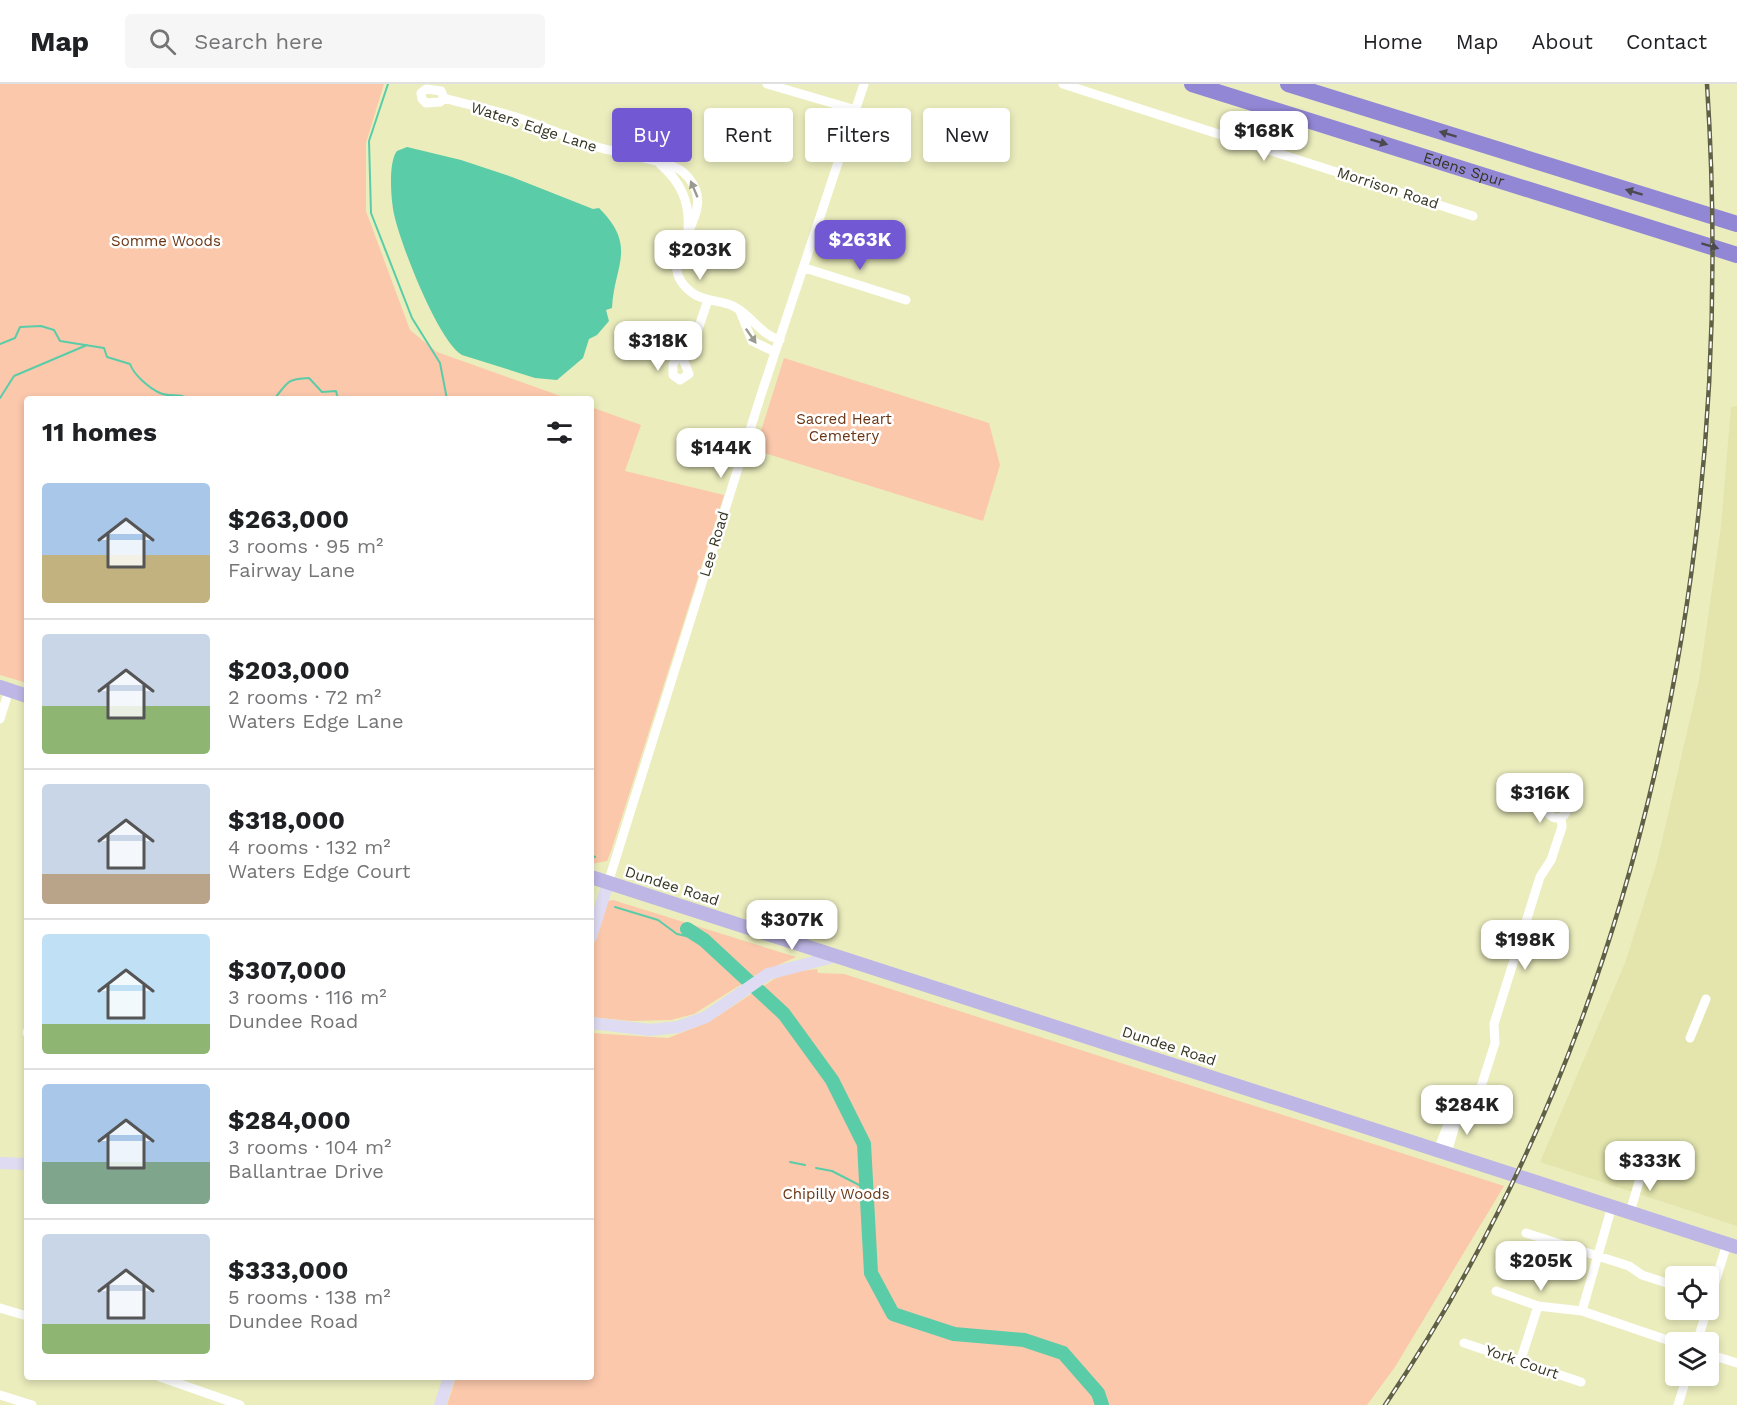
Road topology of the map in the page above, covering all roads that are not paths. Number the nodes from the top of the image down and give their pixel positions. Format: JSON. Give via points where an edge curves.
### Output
{"nodes":[{"id":1,"x":767,"y":84,"type":"edge"},
{"id":2,"x":864,"y":84,"type":"edge"},
{"id":3,"x":1063,"y":84,"type":"edge"},
{"id":4,"x":1192,"y":84,"type":"edge"},
{"id":5,"x":1288,"y":84,"type":"edge"},
{"id":6,"x":444,"y":98,"type":"dead end"},
{"id":7,"x":849,"y":108,"type":"edge"},
{"id":8,"x":857,"y":108,"type":"edge"},
{"id":9,"x":839,"y":162,"type":"edge"},
{"id":10,"x":1473,"y":216,"type":"dead end"},
{"id":11,"x":1737,"y":224,"type":"edge"},
{"id":12,"x":1737,"y":255,"type":"edge"},
{"id":13,"x":805,"y":268,"type":"junction"},
{"id":14,"x":708,"y":300,"type":"junction"},
{"id":15,"x":906,"y":300,"type":"dead end"},
{"id":16,"x":739,"y":309,"type":"junction"},
{"id":17,"x":780,"y":340,"type":"junction"},
{"id":18,"x":775,"y":352,"type":"junction"},
{"id":19,"x":681,"y":354,"type":"dead end"},
{"id":20,"x":5,"y":689,"type":"edge"},
{"id":21,"x":24,"y":695,"type":"edge"},
{"id":22,"x":0,"y":718,"type":"edge"},
{"id":23,"x":1561,"y":818,"type":"dead end"},
{"id":24,"x":594,"y":878,"type":"edge"},
{"id":25,"x":608,"y":883,"type":"junction"},
{"id":26,"x":594,"y":927,"type":"edge"},
{"id":27,"x":837,"y":956,"type":"junction"},
{"id":28,"x":1706,"y":999,"type":"dead end"},
{"id":29,"x":594,"y":1023,"type":"edge"},
{"id":30,"x":1690,"y":1038,"type":"dead end"},
{"id":31,"x":1443,"y":1152,"type":"junction"},
{"id":32,"x":0,"y":1163,"type":"edge"},
{"id":33,"x":24,"y":1164,"type":"edge"},
{"id":34,"x":1644,"y":1165,"type":"dead end"},
{"id":35,"x":1612,"y":1206,"type":"junction"},
{"id":36,"x":1630,"y":1212,"type":"junction"},
{"id":37,"x":1526,"y":1233,"type":"dead end"},
{"id":38,"x":1732,"y":1245,"type":"edge"},
{"id":39,"x":1598,"y":1256,"type":"junction"},
{"id":40,"x":1719,"y":1273,"type":"edge"},
{"id":41,"x":1665,"y":1282,"type":"edge"},
{"id":42,"x":1496,"y":1291,"type":"dead end"},
{"id":43,"x":1538,"y":1305,"type":"junction"},
{"id":44,"x":0,"y":1308,"type":"edge"},
{"id":45,"x":1582,"y":1311,"type":"junction"},
{"id":46,"x":24,"y":1315,"type":"edge"},
{"id":47,"x":1665,"y":1339,"type":"edge"},
{"id":48,"x":1464,"y":1343,"type":"dead end"},
{"id":49,"x":1719,"y":1357,"type":"edge"},
{"id":50,"x":1520,"y":1362,"type":"junction"},
{"id":51,"x":1737,"y":1363,"type":"edge"},
{"id":52,"x":169,"y":1380,"type":"edge"},
{"id":53,"x":448,"y":1380,"type":"edge"},
{"id":54,"x":1581,"y":1382,"type":"dead end"},
{"id":55,"x":1684,"y":1386,"type":"edge"},
{"id":56,"x":0,"y":1395,"type":"edge"},
{"id":57,"x":32,"y":1405,"type":"edge"},
{"id":58,"x":240,"y":1405,"type":"edge"},
{"id":59,"x":440,"y":1405,"type":"edge"},
{"id":60,"x":1678,"y":1405,"type":"edge"}],
"edges":[{"from":1,"to":7,"type":"street"},
{"from":2,"to":8,"type":"street","name":"Lee Road"},
{"from":3,"to":10,"type":"street","name":"Morrison Road"},
{"from":4,"to":12,"type":"highway","name":"Edens Spur","one_way":true},
{"from":11,"to":5,"type":"highway","name":"Edens Spur","one_way":true},
{"from":6,"to":14,"type":"street","name":"Waters Edge Lane","via":[[681,169],[695,188],[698,213],[678,254],[680,278],[694,293]]},
{"from":9,"to":13,"type":"street","name":"Lee Road"},
{"from":13,"to":15,"type":"street"},
{"from":13,"to":17,"type":"street","name":"Lee Road"},
{"from":14,"to":16,"type":"street","name":"Waters Edge Lane"},
{"from":14,"to":19,"type":"street","via":[[701,327]]},
{"from":16,"to":17,"type":"street","via":[[760,331]]},
{"from":16,"to":18,"type":"street","one_way":true,"via":[[752,341]]},
{"from":17,"to":18,"type":"street","name":"Lee Road"},
{"from":18,"to":25,"type":"street","name":"Lee Road"},
{"from":20,"to":21,"type":"main road"},
{"from":20,"to":22,"type":"street"},
{"from":23,"to":31,"type":"street","via":[[1562,827],[1551,860],[1541,873],[1494,1024],[1495,1043],[1481,1088],[1474,1100],[1449,1122]]},
{"from":24,"to":25,"type":"main road","name":"Dundee Road"},
{"from":25,"to":26,"type":"main road","name":"Lee Road"},
{"from":25,"to":27,"type":"main road","name":"Dundee Road"},
{"from":27,"to":29,"type":"main road","via":[[760,979],[705,1017],[678,1027],[650,1030]]},
{"from":27,"to":31,"type":"main road","name":"Dundee Road"},
{"from":28,"to":30,"type":"street"},
{"from":31,"to":35,"type":"main road","name":"Dundee Road"},
{"from":32,"to":33,"type":"main road"},
{"from":34,"to":36,"type":"street"},
{"from":35,"to":36,"type":"main road","name":"Dundee Road"},
{"from":35,"to":39,"type":"street"},
{"from":36,"to":38,"type":"main road","name":"Dundee Road"},
{"from":37,"to":39,"type":"street"},
{"from":38,"to":40,"type":"street"},
{"from":39,"to":41,"type":"street"},
{"from":39,"to":45,"type":"street"},
{"from":42,"to":43,"type":"street"},
{"from":43,"to":45,"type":"street"},
{"from":43,"to":50,"type":"street"},
{"from":44,"to":46,"type":"street"},
{"from":45,"to":47,"type":"street"},
{"from":48,"to":50,"type":"street","name":"York Court"},
{"from":49,"to":51,"type":"street"},
{"from":50,"to":54,"type":"street","name":"York Court"},
{"from":52,"to":58,"type":"street"},
{"from":53,"to":59,"type":"main road"},
{"from":55,"to":60,"type":"street"},
{"from":56,"to":57,"type":"street"}]}
